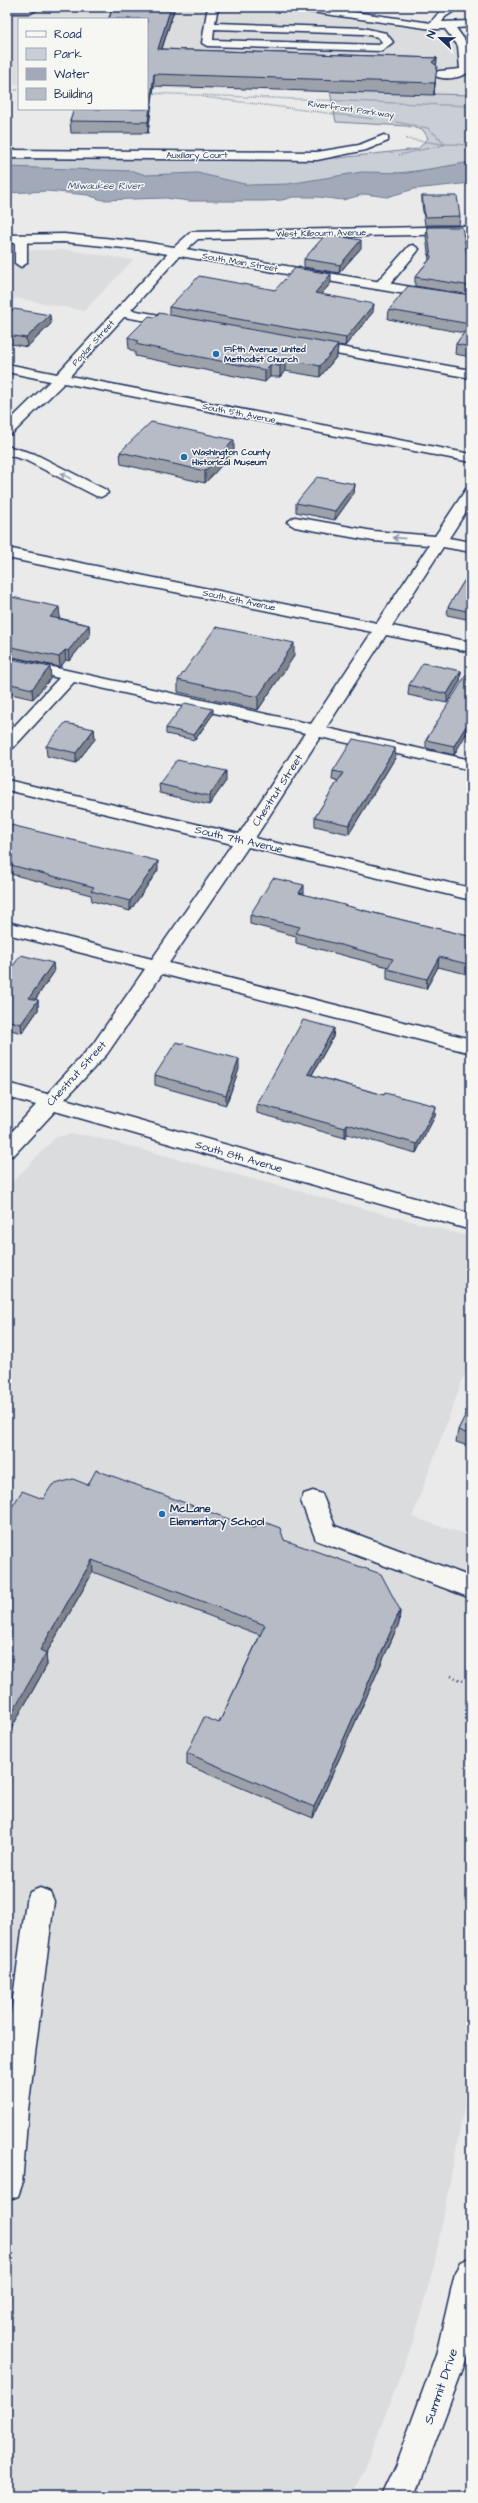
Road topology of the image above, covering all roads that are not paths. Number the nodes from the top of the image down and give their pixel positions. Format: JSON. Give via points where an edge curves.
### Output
{"nodes":[{"id":1,"x":217,"y":7,"type":"edge"},
{"id":2,"x":296,"y":7,"type":"edge"},
{"id":3,"x":455,"y":7,"type":"edge"},
{"id":4,"x":319,"y":8,"type":"edge"},
{"id":5,"x":7,"y":10,"type":"edge"},
{"id":6,"x":30,"y":12,"type":"edge"},
{"id":7,"x":471,"y":24,"type":"edge"},
{"id":8,"x":210,"y":26,"type":"junction"},
{"id":9,"x":435,"y":26,"type":"junction"},
{"id":10,"x":448,"y":26,"type":"junction"},
{"id":11,"x":439,"y":74,"type":"dead end"},
{"id":12,"x":384,"y":139,"type":"road end"},
{"id":13,"x":7,"y":154,"type":"edge"},
{"id":14,"x":471,"y":230,"type":"edge"},
{"id":15,"x":7,"y":239,"type":"edge"},
{"id":16,"x":21,"y":239,"type":"junction"},
{"id":17,"x":413,"y":249,"type":"dead end"},
{"id":18,"x":176,"y":252,"type":"junction"},
{"id":19,"x":21,"y":264,"type":"dead end"},
{"id":20,"x":381,"y":286,"type":"junction"},
{"id":21,"x":471,"y":301,"type":"edge"},
{"id":22,"x":121,"y":312,"type":"junction"},
{"id":23,"x":190,"y":324,"type":"edge"},
{"id":24,"x":291,"y":342,"type":"edge"},
{"id":25,"x":7,"y":368,"type":"edge"},
{"id":26,"x":471,"y":374,"type":"edge"},
{"id":27,"x":61,"y":378,"type":"junction"},
{"id":28,"x":7,"y":431,"type":"edge"},
{"id":29,"x":7,"y":450,"type":"edge"},
{"id":30,"x":471,"y":458,"type":"edge"},
{"id":31,"x":471,"y":492,"type":"edge"},
{"id":32,"x":101,"y":493,"type":"dead end"},
{"id":33,"x":295,"y":522,"type":"dead end"},
{"id":34,"x":438,"y":541,"type":"junction"},
{"id":35,"x":471,"y":547,"type":"edge"},
{"id":36,"x":7,"y":553,"type":"edge"},
{"id":37,"x":381,"y":629,"type":"junction"},
{"id":38,"x":471,"y":647,"type":"edge"},
{"id":39,"x":7,"y":662,"type":"edge"},
{"id":40,"x":70,"y":676,"type":"junction"},
{"id":41,"x":315,"y":731,"type":"junction"},
{"id":42,"x":7,"y":744,"type":"edge"},
{"id":43,"x":471,"y":765,"type":"edge"},
{"id":44,"x":7,"y":784,"type":"edge"},
{"id":45,"x":244,"y":840,"type":"junction"},
{"id":46,"x":471,"y":894,"type":"edge"},
{"id":47,"x":7,"y":928,"type":"edge"},
{"id":48,"x":157,"y":966,"type":"junction"},
{"id":49,"x":471,"y":1046,"type":"edge"},
{"id":50,"x":7,"y":1090,"type":"edge"},
{"id":51,"x":50,"y":1102,"type":"junction"},
{"id":52,"x":7,"y":1150,"type":"edge"},
{"id":53,"x":471,"y":1222,"type":"edge"},
{"id":54,"x":314,"y":1501,"type":"dead end"},
{"id":55,"x":471,"y":1588,"type":"edge"},
{"id":56,"x":40,"y":1901,"type":"dead end"},
{"id":57,"x":7,"y":2185,"type":"edge"},
{"id":58,"x":471,"y":2273,"type":"edge"},
{"id":59,"x":398,"y":2496,"type":"edge"}],
"edges":[{"from":1,"to":8,"type":"street","via":[[212,11]]},
{"from":2,"to":4,"type":"street"},
{"from":3,"to":9,"type":"street","via":[[441,15]]},
{"from":4,"to":9,"type":"street"},
{"from":5,"to":6,"type":"street"},
{"from":7,"to":10,"type":"street"},
{"from":8,"to":8,"type":"street","via":[[207,44],[382,48],[388,42],[382,35],[363,31]]},
{"from":9,"to":10,"type":"street"},
{"from":10,"to":11,"type":"street","via":[[456,34],[466,52],[465,70],[459,74]]},
{"from":12,"to":13,"type":"street","name":"Auxillary Court","via":[[362,148],[317,156]]},
{"from":14,"to":18,"type":"street","name":"West Kilbourn Avenue","via":[[195,235]]},
{"from":15,"to":16,"type":"street","name":"South Main Street"},
{"from":16,"to":18,"type":"street","name":"South Main Street","via":[[64,238]]},
{"from":16,"to":19,"type":"street"},
{"from":17,"to":20,"type":"street"},
{"from":18,"to":20,"type":"street","name":"South Main Street"},
{"from":18,"to":22,"type":"street","name":"Poplar Street"},
{"from":20,"to":21,"type":"street","name":"South Main Street"},
{"from":22,"to":23,"type":"street"},
{"from":22,"to":27,"type":"street","name":"Poplar Street"},
{"from":24,"to":26,"type":"street"},
{"from":25,"to":27,"type":"street","name":"South 5th Avenue"},
{"from":27,"to":28,"type":"street","name":"Poplar Street"},
{"from":27,"to":30,"type":"street","name":"South 5th Avenue"},
{"from":32,"to":29,"type":"street","one_way":true,"via":[[30,457]]},
{"from":31,"to":34,"type":"street","name":"Chestnut Street"},
{"from":34,"to":33,"type":"street","one_way":true,"via":[[374,536]]},
{"from":34,"to":35,"type":"street"},
{"from":34,"to":37,"type":"street","name":"Chestnut Street"},
{"from":36,"to":37,"type":"street","name":"South 6th Avenue"},
{"from":37,"to":38,"type":"street","name":"South 6th Avenue"},
{"from":37,"to":41,"type":"street","name":"Chestnut Street"},
{"from":39,"to":40,"type":"street"},
{"from":40,"to":41,"type":"street"},
{"from":40,"to":42,"type":"street"},
{"from":41,"to":43,"type":"street"},
{"from":41,"to":45,"type":"street","name":"Chestnut Street"},
{"from":44,"to":45,"type":"street","name":"South 7th Avenue"},
{"from":45,"to":46,"type":"street","name":"South 7th Avenue"},
{"from":45,"to":48,"type":"street","name":"Chestnut Street"},
{"from":47,"to":48,"type":"street"},
{"from":48,"to":49,"type":"street"},
{"from":48,"to":51,"type":"street","name":"Chestnut Street","via":[[100,1049]]},
{"from":50,"to":51,"type":"street","name":"South 8th Avenue"},
{"from":51,"to":52,"type":"street","name":"Chestnut Street"},
{"from":51,"to":53,"type":"street","name":"South 8th Avenue"},
{"from":54,"to":55,"type":"street","via":[[325,1533]]},
{"from":56,"to":57,"type":"street","via":[[13,2110]]},
{"from":58,"to":59,"type":"street","name":"Summit Drive","via":[[452,2355],[410,2471]]}]}
